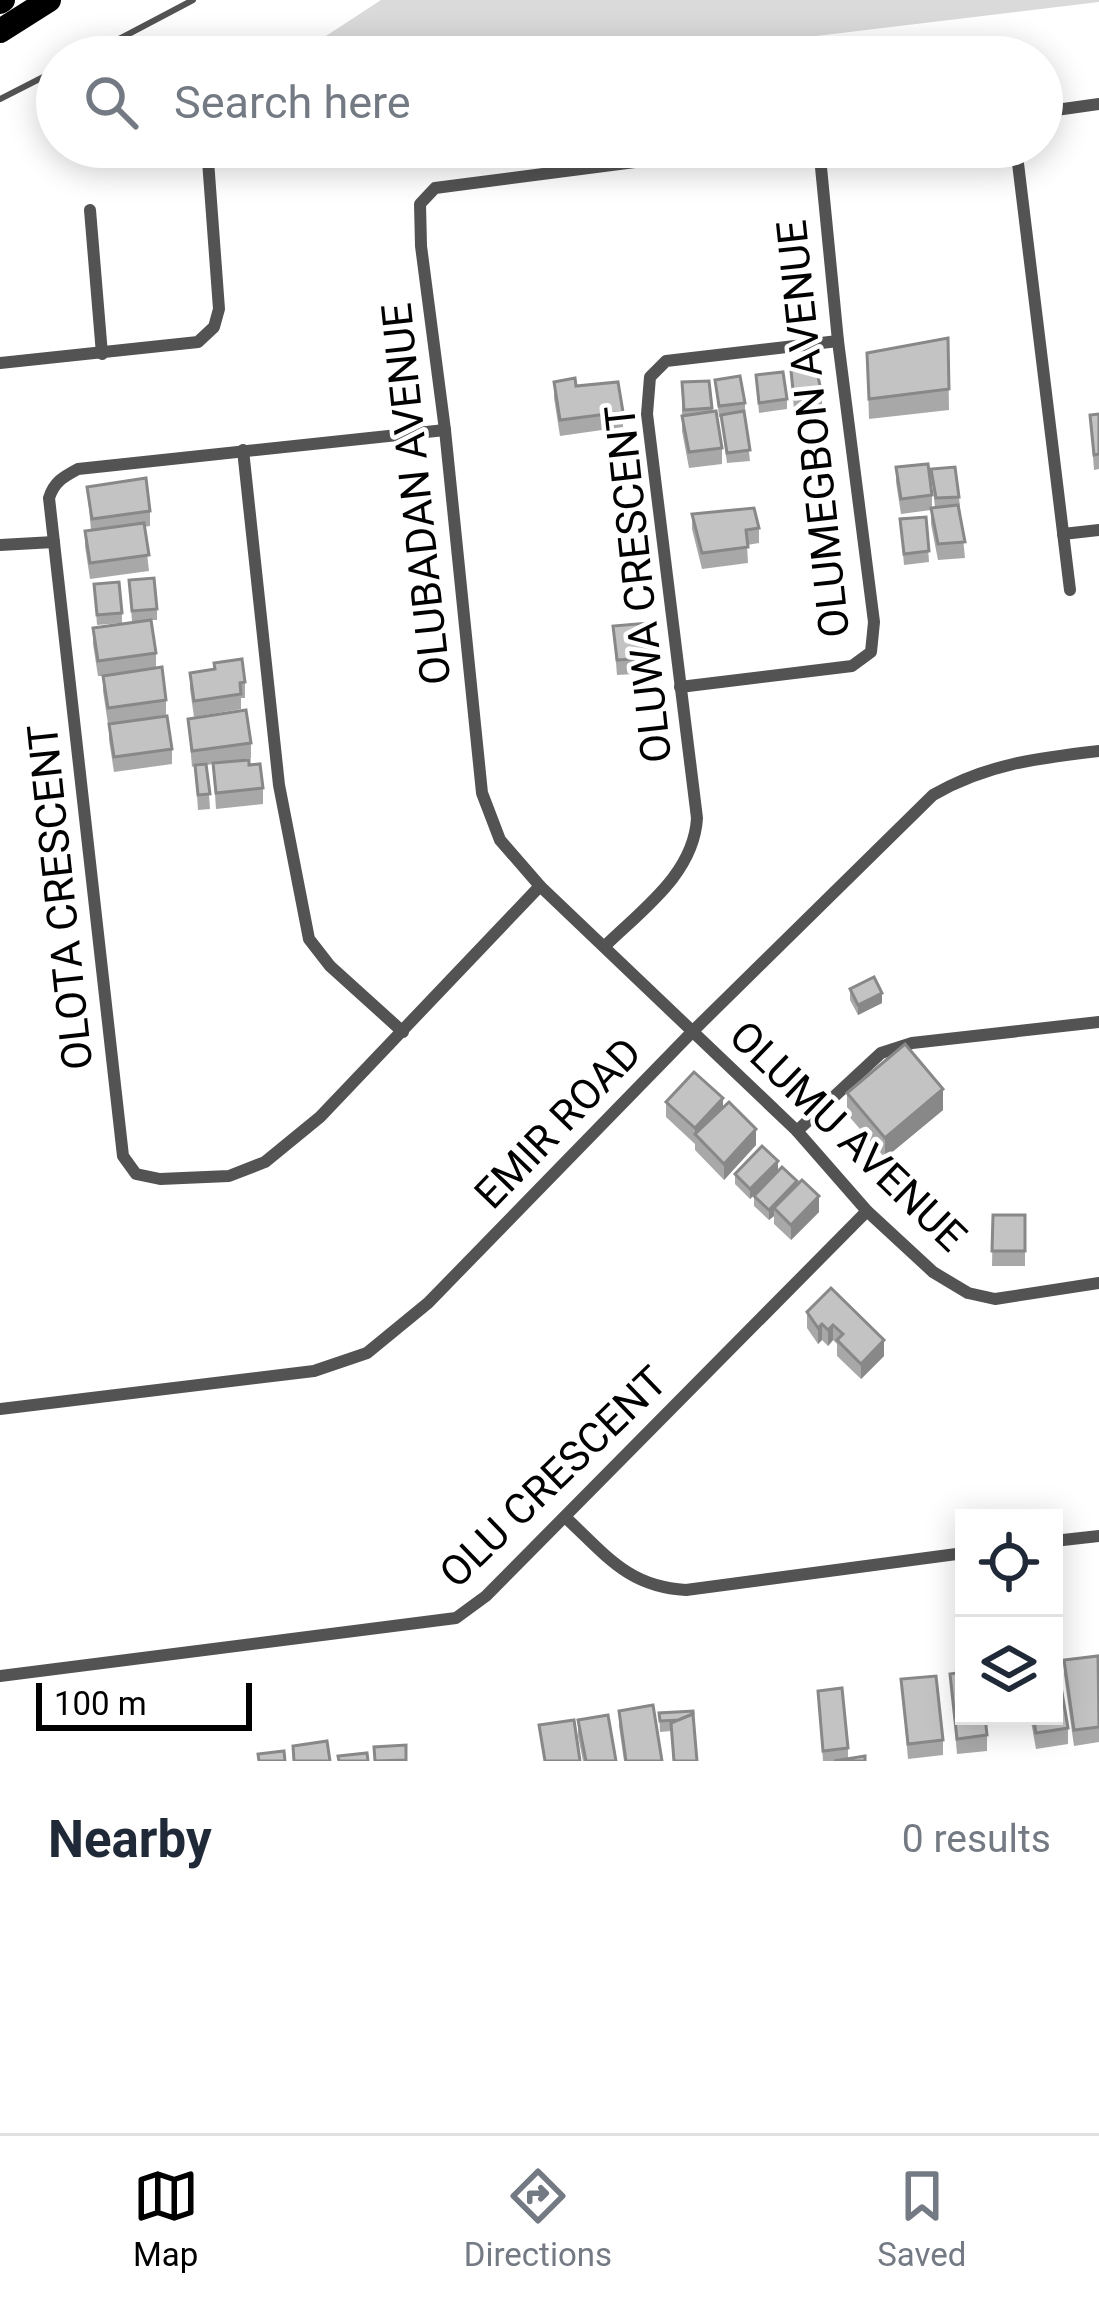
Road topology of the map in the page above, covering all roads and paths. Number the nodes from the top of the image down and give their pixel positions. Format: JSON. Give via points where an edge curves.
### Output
{"nodes":[{"id":1,"x":49,"y":0,"type":"edge"},
{"id":2,"x":193,"y":0,"type":"edge"},
{"id":3,"x":0,"y":31,"type":"edge"},
{"id":4,"x":125,"y":36,"type":"edge"},
{"id":5,"x":36,"y":81,"type":"edge"},
{"id":6,"x":0,"y":99,"type":"edge"},
{"id":7,"x":1099,"y":104,"type":"edge"},
{"id":8,"x":1063,"y":109,"type":"edge"},
{"id":9,"x":209,"y":168,"type":"edge"},
{"id":10,"x":589,"y":168,"type":"edge"},
{"id":11,"x":821,"y":168,"type":"edge"},
{"id":12,"x":1019,"y":168,"type":"edge"},
{"id":13,"x":90,"y":210,"type":"dead end"},
{"id":14,"x":838,"y":341,"type":"junction"},
{"id":15,"x":102,"y":354,"type":"junction"},
{"id":16,"x":0,"y":363,"type":"edge"},
{"id":17,"x":445,"y":430,"type":"junction"},
{"id":18,"x":243,"y":450,"type":"junction"},
{"id":19,"x":1099,"y":530,"type":"edge"},
{"id":20,"x":1063,"y":534,"type":"junction"},
{"id":21,"x":54,"y":542,"type":"junction"},
{"id":22,"x":0,"y":545,"type":"edge"},
{"id":23,"x":1070,"y":590,"type":"dead end"},
{"id":24,"x":680,"y":687,"type":"junction"},
{"id":25,"x":1099,"y":751,"type":"edge"},
{"id":26,"x":540,"y":886,"type":"junction"},
{"id":27,"x":606,"y":945,"type":"junction"},
{"id":28,"x":1099,"y":1022,"type":"edge"},
{"id":29,"x":693,"y":1031,"type":"junction"},
{"id":30,"x":404,"y":1032,"type":"junction"},
{"id":31,"x":796,"y":1131,"type":"junction"},
{"id":32,"x":867,"y":1211,"type":"junction"},
{"id":33,"x":1099,"y":1283,"type":"edge"},
{"id":34,"x":0,"y":1409,"type":"edge"},
{"id":35,"x":565,"y":1517,"type":"junction"},
{"id":36,"x":1099,"y":1536,"type":"edge"},
{"id":37,"x":1063,"y":1540,"type":"edge"},
{"id":38,"x":955,"y":1554,"type":"edge"},
{"id":39,"x":0,"y":1676,"type":"edge"}],
"edges":[{"from":1,"to":3,"type":"highway"},
{"from":2,"to":4,"type":"lane"},
{"from":5,"to":6,"type":"lane"},
{"from":7,"to":8,"type":"street"},
{"from":9,"to":15,"type":"street","via":[[214,327],[198,342]]},
{"from":10,"to":17,"type":"street","name":"OLUBADAN AVENUE","via":[[435,188],[421,204]]},
{"from":11,"to":14,"type":"street","name":"OLUMEGBON AVENUE"},
{"from":12,"to":20,"type":"street"},
{"from":13,"to":15,"type":"street"},
{"from":14,"to":24,"type":"street","name":"OLUWA CRESCENT","via":[[666,361],[650,377],[647,414]]},
{"from":14,"to":24,"type":"street","name":"OLUMEGBON AVENUE","via":[[874,622],[871,652],[853,665]]},
{"from":15,"to":16,"type":"street"},
{"from":17,"to":18,"type":"street","name":"OLOTA CRESCENT"},
{"from":17,"to":26,"type":"street","name":"OLUBADAN AVENUE","via":[[482,794],[500,840]]},
{"from":18,"to":21,"type":"street","name":"OLOTA CRESCENT","via":[[78,469],[49,498]]},
{"from":18,"to":30,"type":"street","via":[[281,796],[309,939]]},
{"from":19,"to":20,"type":"street"},
{"from":20,"to":23,"type":"street"},
{"from":21,"to":22,"type":"street"},
{"from":21,"to":30,"type":"street","name":"OLOTA CRESCENT","via":[[123,1156],[136,1174],[160,1179],[229,1176],[265,1162]]},
{"from":24,"to":27,"type":"street","name":"OLUWA CRESCENT","via":[[696,838],[659,894]]},
{"from":25,"to":29,"type":"street","name":"EMIR ROAD","via":[[1009,762],[933,795]]},
{"from":26,"to":27,"type":"street","name":"OLUBADAN AVENUE"},
{"from":26,"to":30,"type":"street","name":"OLOTA CRESCENT"},
{"from":27,"to":29,"type":"street","name":"OLUBADAN AVENUE"},
{"from":28,"to":31,"type":"street","via":[[880,1053]]},
{"from":29,"to":31,"type":"street","name":"OLUMU AVENUE"},
{"from":29,"to":34,"type":"street","name":"EMIR ROAD","via":[[428,1303],[368,1353],[314,1372]]},
{"from":31,"to":32,"type":"street","name":"OLUMU AVENUE"},
{"from":32,"to":33,"type":"street","name":"OLUMU AVENUE","via":[[968,1293],[995,1299]]},
{"from":32,"to":35,"type":"street","name":"OLU CRESCENT"},
{"from":35,"to":38,"type":"street","via":[[653,1588]]},
{"from":35,"to":39,"type":"street","name":"OLU CRESCENT","via":[[456,1618]]},
{"from":36,"to":37,"type":"street"}]}
